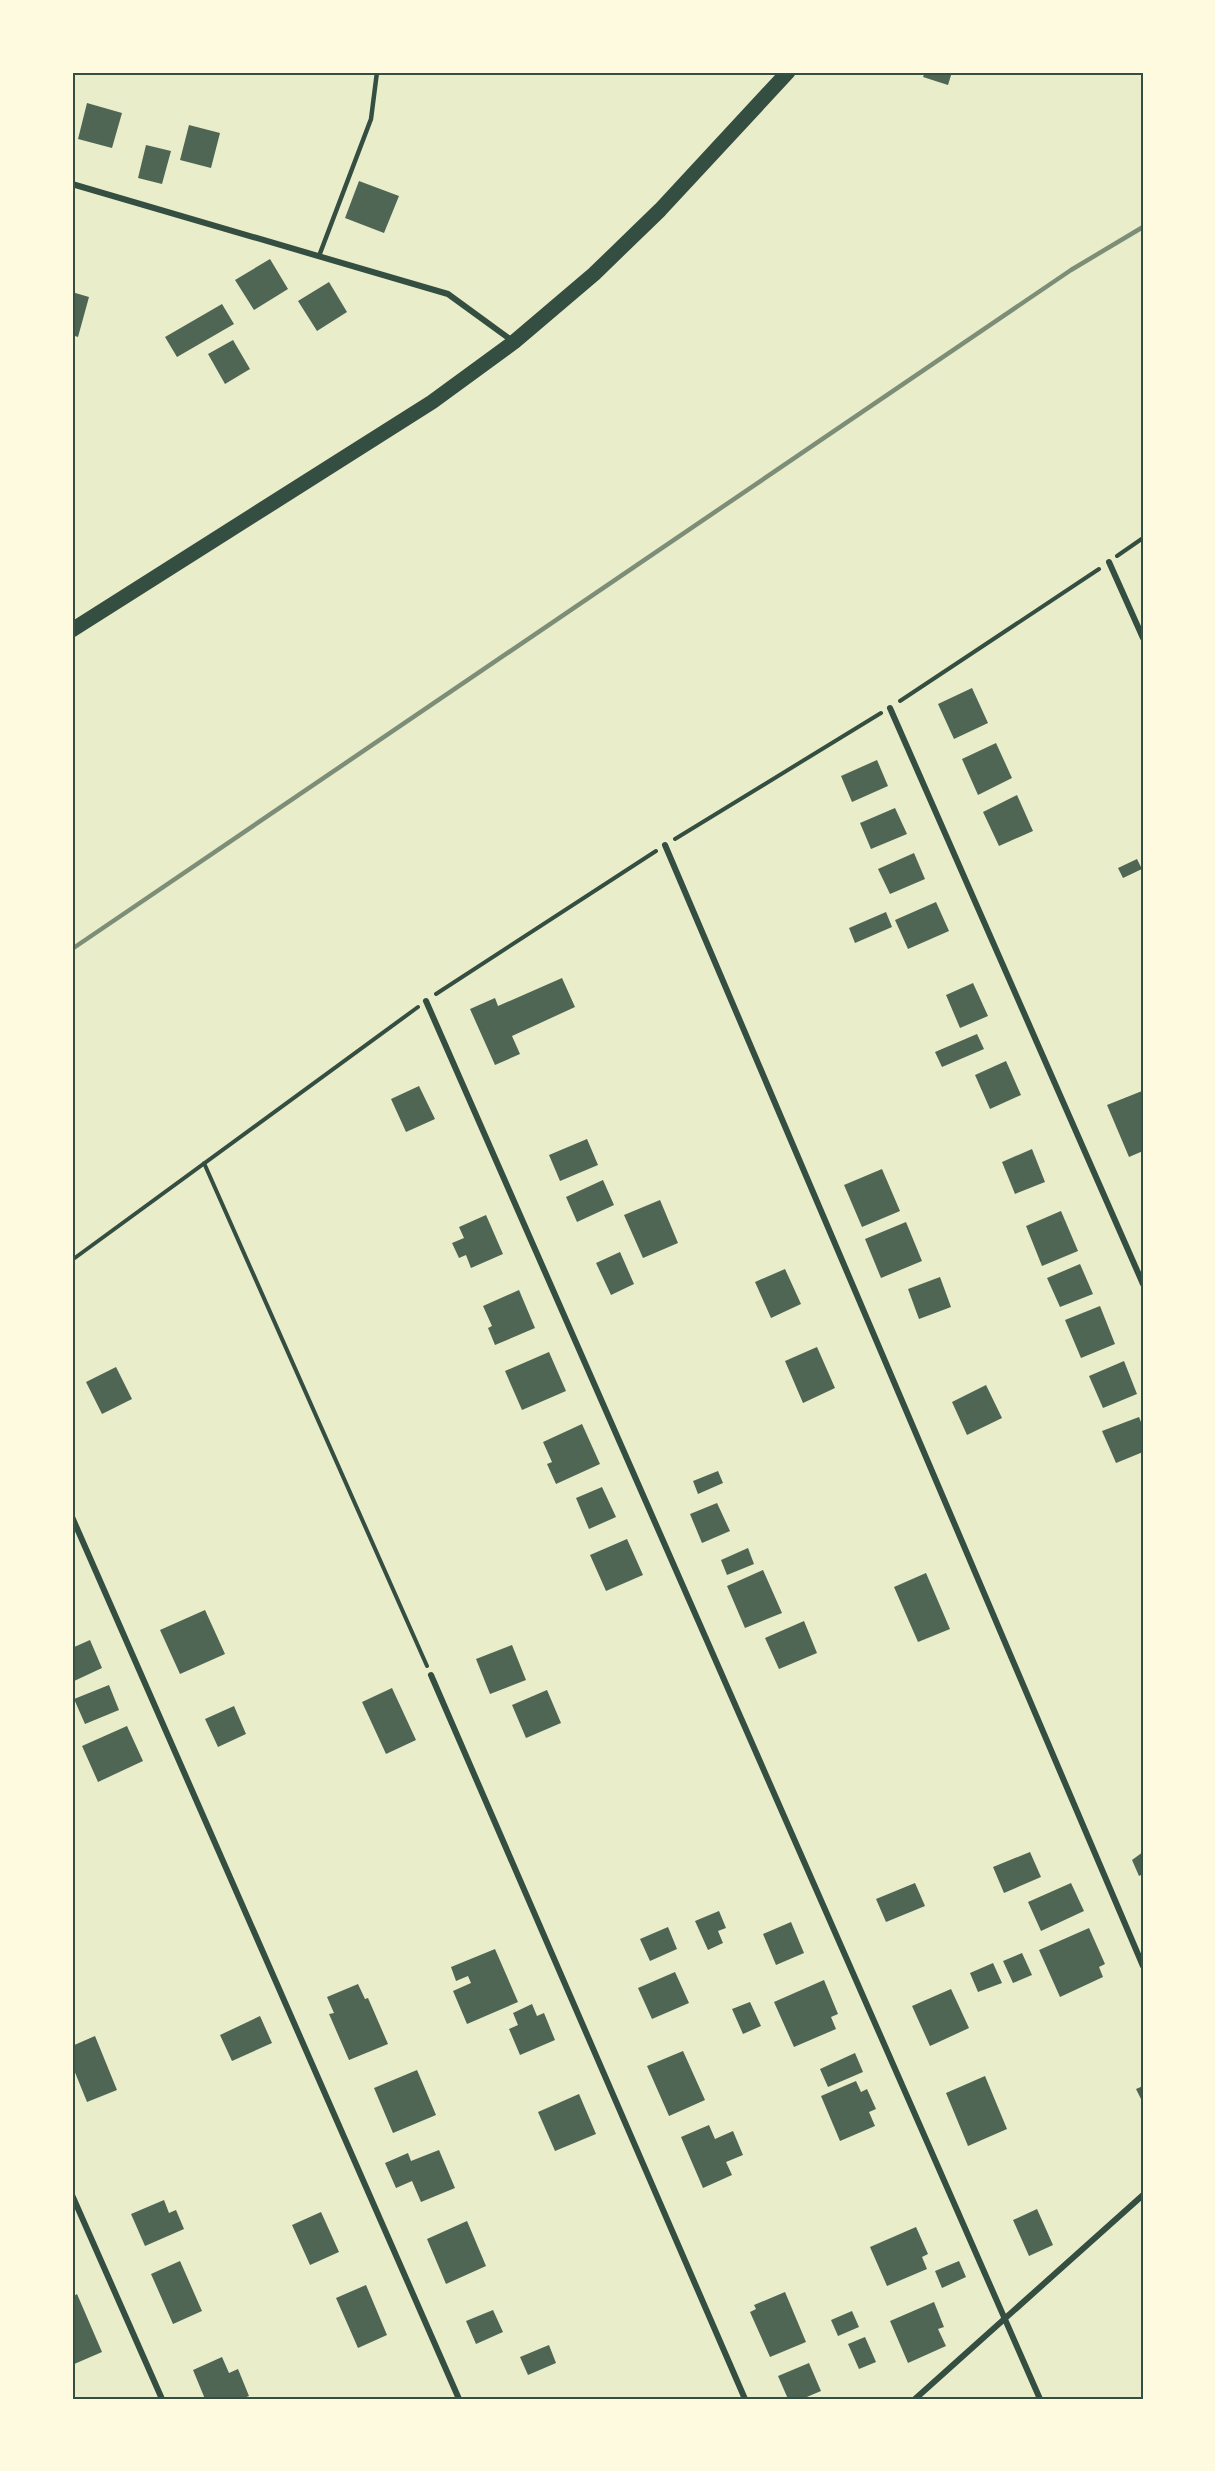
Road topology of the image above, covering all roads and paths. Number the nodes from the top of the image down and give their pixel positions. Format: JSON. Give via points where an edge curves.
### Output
{"nodes":[{"id":1,"x":377,"y":72,"type":"edge"},
{"id":2,"x":788,"y":72,"type":"edge"},
{"id":3,"x":72,"y":184,"type":"edge"},
{"id":4,"x":318,"y":256,"type":"junction"},
{"id":5,"x":514,"y":342,"type":"junction"},
{"id":6,"x":1143,"y":538,"type":"edge"},
{"id":7,"x":1109,"y":562,"type":"junction"},
{"id":8,"x":72,"y":630,"type":"edge"},
{"id":9,"x":1143,"y":638,"type":"edge"},
{"id":10,"x":890,"y":708,"type":"junction"},
{"id":11,"x":665,"y":844,"type":"junction"},
{"id":12,"x":426,"y":1001,"type":"junction"},
{"id":13,"x":204,"y":1163,"type":"junction"},
{"id":14,"x":72,"y":1260,"type":"edge"},
{"id":15,"x":1143,"y":1284,"type":"edge"},
{"id":16,"x":72,"y":1517,"type":"edge"},
{"id":17,"x":431,"y":1675,"type":"joint"},
{"id":18,"x":1143,"y":1966,"type":"edge"},
{"id":19,"x":72,"y":2195,"type":"edge"},
{"id":20,"x":1143,"y":2195,"type":"edge"},
{"id":21,"x":1006,"y":2318,"type":"junction"},
{"id":22,"x":162,"y":2399,"type":"edge"},
{"id":23,"x":459,"y":2399,"type":"edge"},
{"id":24,"x":746,"y":2399,"type":"edge"},
{"id":25,"x":915,"y":2399,"type":"edge"},
{"id":26,"x":1040,"y":2399,"type":"edge"}],
"edges":[{"from":1,"to":4,"type":"lane","via":[[370,119]]},
{"from":2,"to":5,"type":"main road","via":[[660,210],[594,274]]},
{"from":3,"to":4,"type":"street"},
{"from":4,"to":5,"type":"street","via":[[448,294]]},
{"from":5,"to":8,"type":"main road","via":[[432,402]]},
{"from":6,"to":7,"type":"path"},
{"from":7,"to":9,"type":"street"},
{"from":7,"to":10,"type":"path"},
{"from":10,"to":11,"type":"path"},
{"from":10,"to":15,"type":"street"},
{"from":11,"to":12,"type":"path"},
{"from":11,"to":18,"type":"street"},
{"from":12,"to":13,"type":"path"},
{"from":12,"to":21,"type":"street"},
{"from":13,"to":14,"type":"path"},
{"from":13,"to":17,"type":"path"},
{"from":16,"to":23,"type":"street"},
{"from":17,"to":24,"type":"street"},
{"from":19,"to":22,"type":"street"},
{"from":20,"to":21,"type":"street"},
{"from":21,"to":25,"type":"street"},
{"from":21,"to":26,"type":"street"}]}
